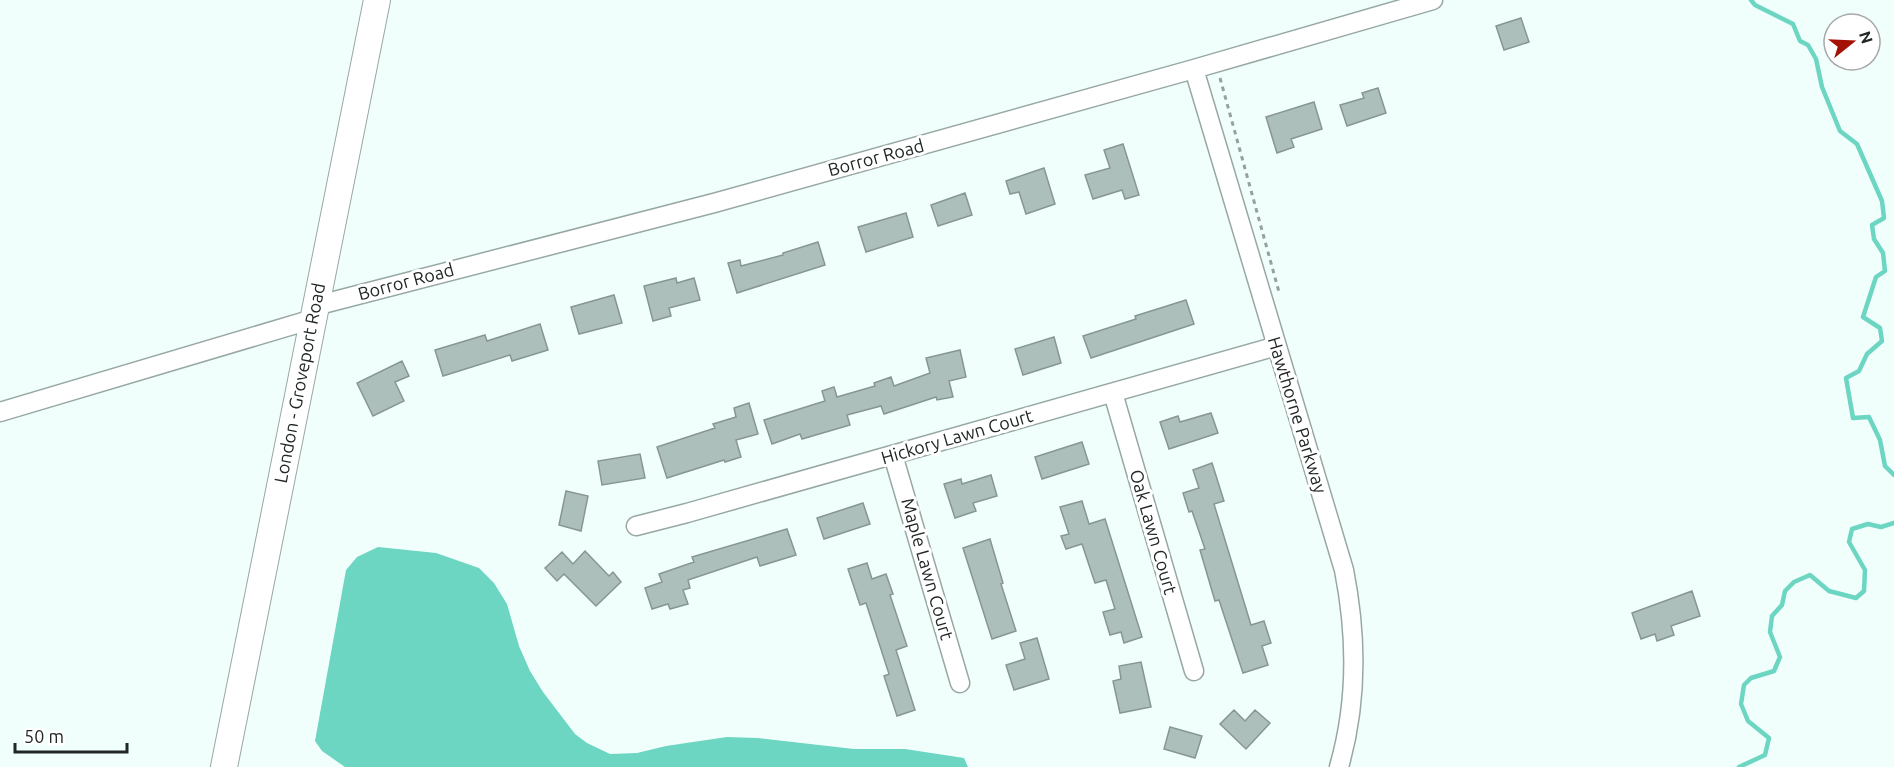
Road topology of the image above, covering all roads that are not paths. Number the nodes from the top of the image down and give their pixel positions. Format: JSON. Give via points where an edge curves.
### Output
{"nodes":[{"id":1,"x":377,"y":0,"type":"edge"},
{"id":2,"x":1433,"y":0,"type":"edge"},
{"id":3,"x":1194,"y":69,"type":"junction"},
{"id":4,"x":314,"y":312,"type":"junction"},
{"id":5,"x":1277,"y":346,"type":"junction"},
{"id":6,"x":1113,"y":393,"type":"junction"},
{"id":7,"x":0,"y":412,"type":"edge"},
{"id":8,"x":893,"y":455,"type":"junction"},
{"id":9,"x":636,"y":526,"type":"dead end"},
{"id":10,"x":1194,"y":671,"type":"dead end"},
{"id":11,"x":960,"y":683,"type":"dead end"},
{"id":12,"x":224,"y":767,"type":"edge"},
{"id":13,"x":1340,"y":767,"type":"edge"}],
"edges":[{"from":1,"to":4,"type":"main road","name":"London - Groveport Road"},
{"from":2,"to":3,"type":"street","name":"Borror Road"},
{"from":3,"to":4,"type":"street","name":"Borror Road"},
{"from":3,"to":5,"type":"street","name":"Hawthorne Parkway"},
{"from":4,"to":7,"type":"street","name":"Borror Road"},
{"from":4,"to":12,"type":"main road","name":"London - Groveport Road"},
{"from":5,"to":6,"type":"street","name":"Hickory Lawn Court"},
{"from":5,"to":13,"type":"street","name":"Hawthorne Parkway","via":[[1351,605],[1354,684]]},
{"from":6,"to":8,"type":"street","name":"Hickory Lawn Court"},
{"from":6,"to":10,"type":"street","name":"Oak Lawn Court"},
{"from":8,"to":9,"type":"street","name":"Hickory Lawn Court"},
{"from":8,"to":11,"type":"street","name":"Maple Lawn Court"}]}
